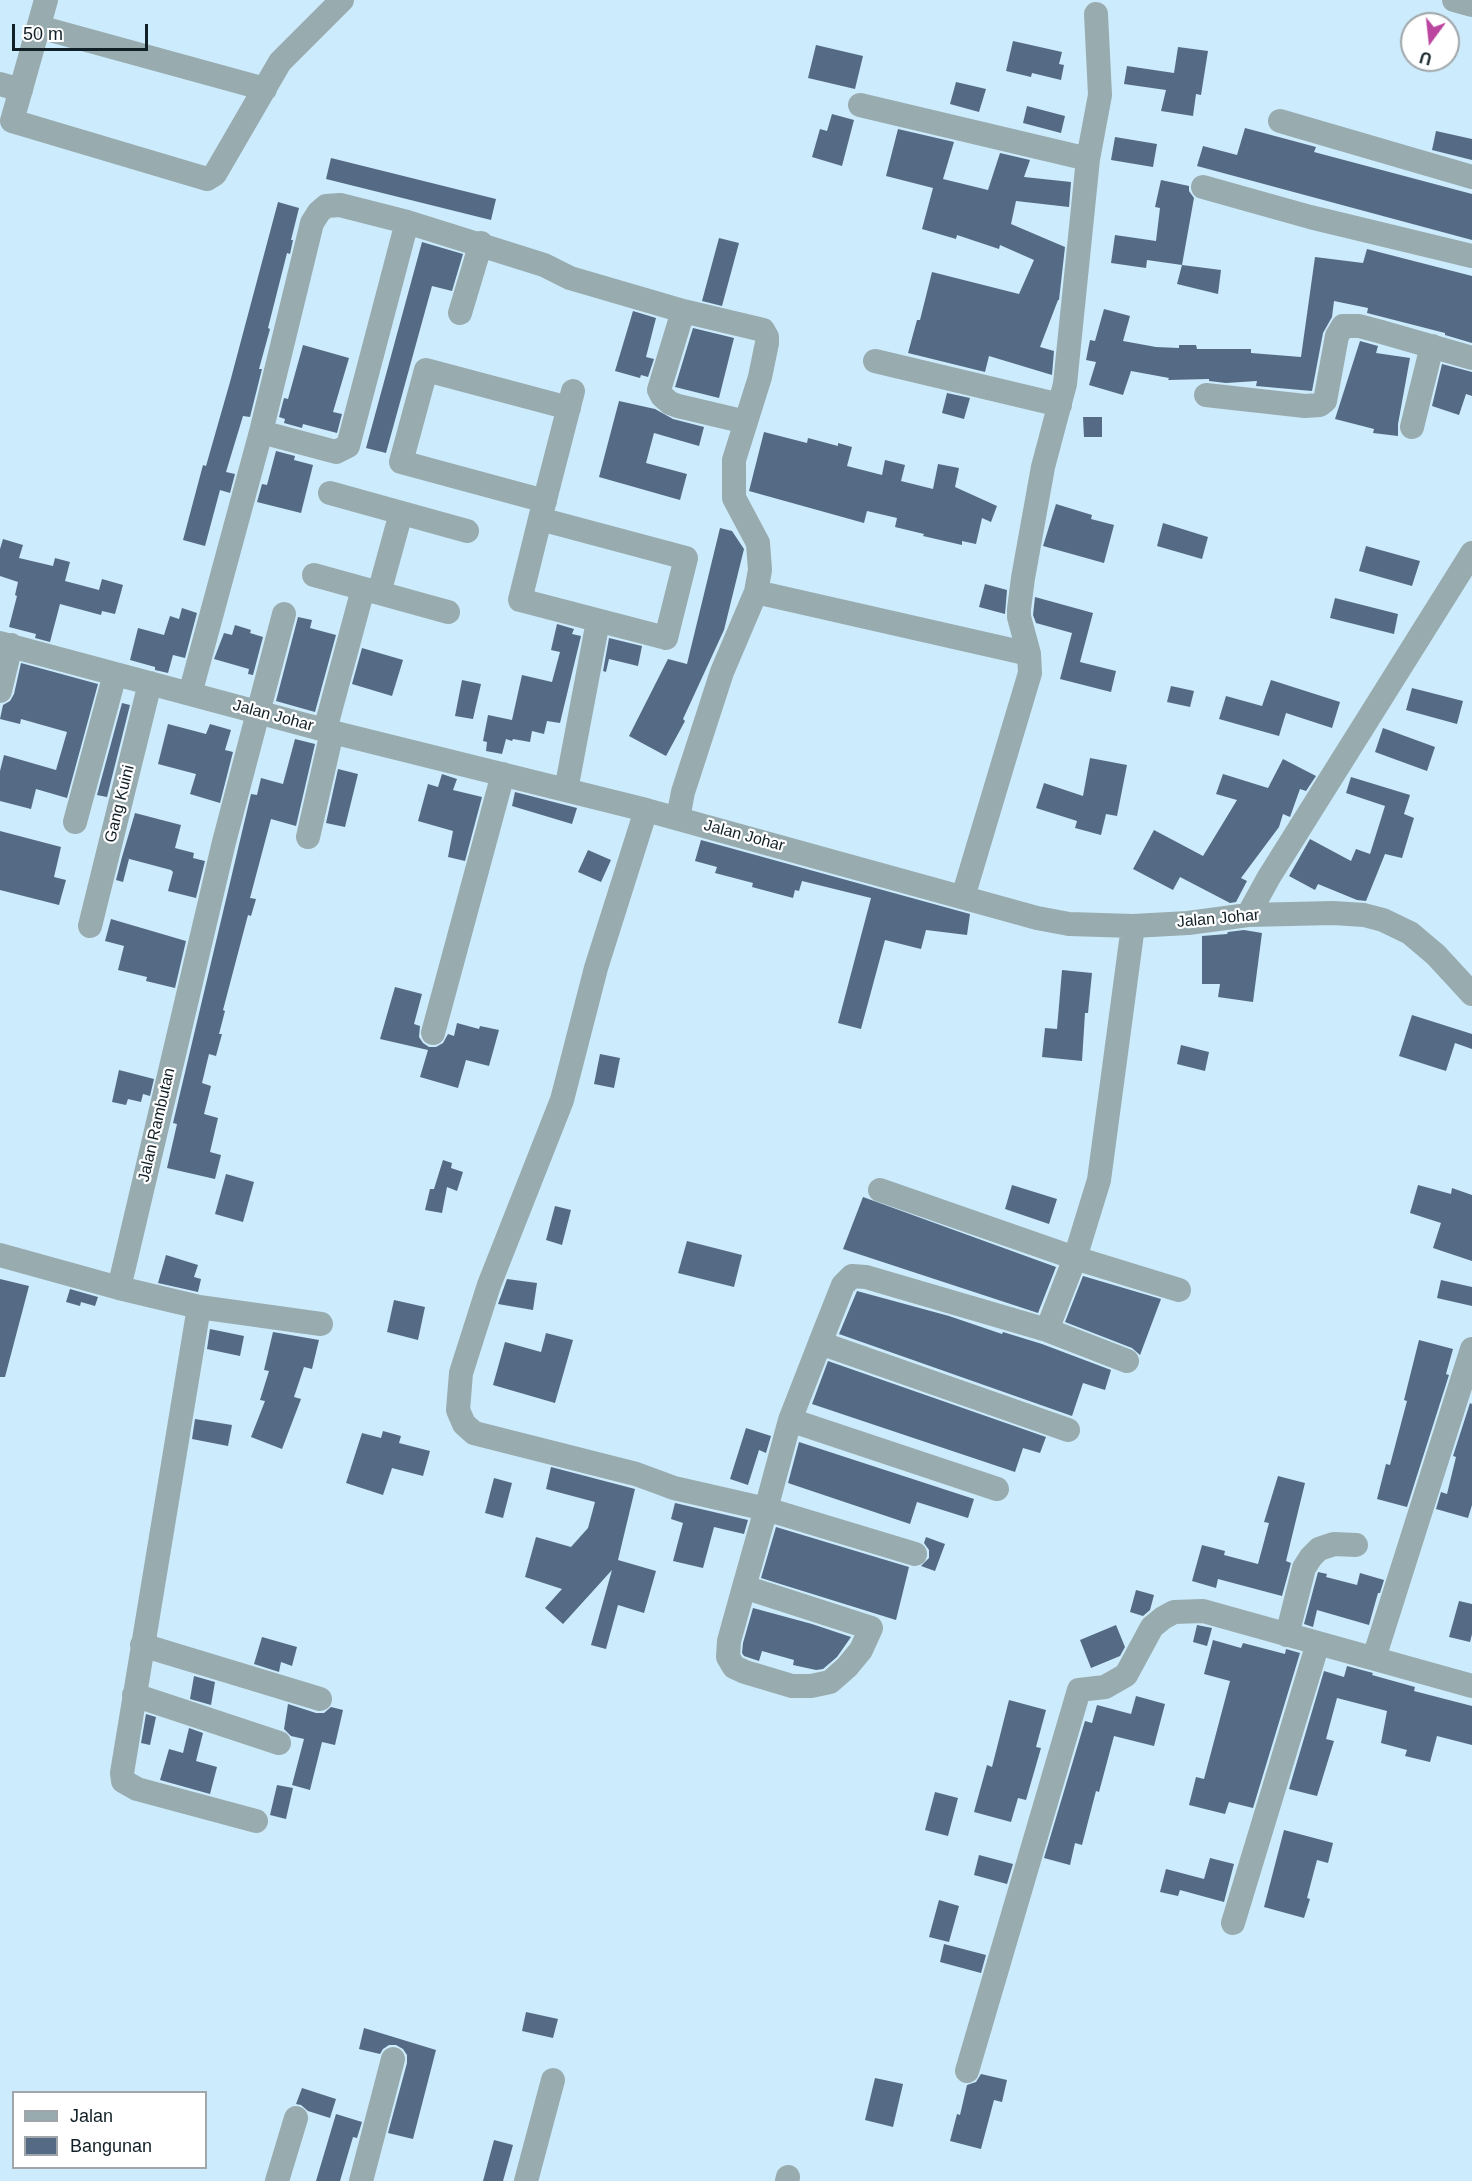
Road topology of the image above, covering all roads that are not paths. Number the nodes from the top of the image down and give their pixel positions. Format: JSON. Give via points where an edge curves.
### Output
{"nodes":[{"id":1,"x":46,"y":0,"type":"edge"},
{"id":2,"x":342,"y":0,"type":"edge"},
{"id":3,"x":1454,"y":0,"type":"edge"},
{"id":4,"x":1472,"y":5,"type":"edge"},
{"id":5,"x":1096,"y":14,"type":"dead end"},
{"id":6,"x":39,"y":27,"type":"junction"},
{"id":7,"x":10,"y":87,"type":"edge"},
{"id":8,"x":265,"y":89,"type":"junction"},
{"id":9,"x":860,"y":105,"type":"dead end"},
{"id":10,"x":1280,"y":121,"type":"dead end"},
{"id":11,"x":1088,"y":159,"type":"junction"},
{"id":12,"x":1472,"y":177,"type":"edge"},
{"id":13,"x":1203,"y":187,"type":"dead end"},
{"id":14,"x":407,"y":222,"type":"junction"},
{"id":15,"x":481,"y":243,"type":"junction"},
{"id":16,"x":1472,"y":256,"type":"edge"},
{"id":17,"x":683,"y":311,"type":"junction"},
{"id":18,"x":460,"y":313,"type":"dead end"},
{"id":19,"x":1432,"y":346,"type":"junction"},
{"id":20,"x":1472,"y":358,"type":"edge"},
{"id":21,"x":875,"y":361,"type":"dead end"},
{"id":22,"x":1206,"y":395,"type":"dead end"},
{"id":23,"x":1060,"y":405,"type":"junction"},
{"id":24,"x":746,"y":422,"type":"junction"},
{"id":25,"x":1412,"y":427,"type":"dead end"},
{"id":26,"x":261,"y":432,"type":"junction"},
{"id":27,"x":330,"y":493,"type":"dead end"},
{"id":28,"x":542,"y":510,"type":"junction"},
{"id":29,"x":401,"y":513,"type":"junction"},
{"id":30,"x":467,"y":531,"type":"dead end"},
{"id":31,"x":1472,"y":553,"type":"edge"},
{"id":32,"x":314,"y":575,"type":"dead end"},
{"id":33,"x":371,"y":591,"type":"junction"},
{"id":34,"x":756,"y":592,"type":"junction"},
{"id":35,"x":448,"y":612,"type":"dead end"},
{"id":36,"x":284,"y":614,"type":"dead end"},
{"id":37,"x":598,"y":621,"type":"junction"},
{"id":38,"x":6,"y":644,"type":"edge"},
{"id":39,"x":1029,"y":654,"type":"junction"},
{"id":40,"x":115,"y":674,"type":"junction"},
{"id":41,"x":150,"y":683,"type":"junction"},
{"id":42,"x":0,"y":691,"type":"edge"},
{"id":43,"x":190,"y":694,"type":"junction"},
{"id":44,"x":257,"y":712,"type":"junction"},
{"id":45,"x":328,"y":731,"type":"junction"},
{"id":46,"x":502,"y":774,"type":"junction"},
{"id":47,"x":567,"y":790,"type":"junction"},
{"id":48,"x":646,"y":810,"type":"junction"},
{"id":49,"x":678,"y":818,"type":"junction"},
{"id":50,"x":75,"y":822,"type":"dead end"},
{"id":51,"x":308,"y":837,"type":"dead end"},
{"id":52,"x":963,"y":897,"type":"junction"},
{"id":53,"x":1248,"y":915,"type":"junction"},
{"id":54,"x":90,"y":926,"type":"dead end"},
{"id":55,"x":1133,"y":926,"type":"junction"},
{"id":56,"x":1472,"y":994,"type":"edge"},
{"id":57,"x":433,"y":1033,"type":"dead end"},
{"id":58,"x":880,"y":1190,"type":"dead end"},
{"id":59,"x":0,"y":1256,"type":"edge"},
{"id":60,"x":1075,"y":1258,"type":"junction"},
{"id":61,"x":119,"y":1288,"type":"junction"},
{"id":62,"x":1179,"y":1290,"type":"dead end"},
{"id":63,"x":199,"y":1307,"type":"junction"},
{"id":64,"x":321,"y":1324,"type":"dead end"},
{"id":65,"x":1047,"y":1330,"type":"junction"},
{"id":66,"x":820,"y":1344,"type":"junction"},
{"id":67,"x":1472,"y":1349,"type":"edge"},
{"id":68,"x":1127,"y":1360,"type":"dead end"},
{"id":69,"x":790,"y":1420,"type":"junction"},
{"id":70,"x":1068,"y":1430,"type":"dead end"},
{"id":71,"x":997,"y":1488,"type":"dead end"},
{"id":72,"x":766,"y":1509,"type":"junction"},
{"id":73,"x":1356,"y":1545,"type":"dead end"},
{"id":74,"x":915,"y":1554,"type":"dead end"},
{"id":75,"x":744,"y":1587,"type":"junction"},
{"id":76,"x":1287,"y":1635,"type":"junction"},
{"id":77,"x":1318,"y":1643,"type":"junction"},
{"id":78,"x":142,"y":1645,"type":"junction"},
{"id":79,"x":1374,"y":1658,"type":"junction"},
{"id":80,"x":1472,"y":1686,"type":"edge"},
{"id":81,"x":134,"y":1695,"type":"junction"},
{"id":82,"x":320,"y":1699,"type":"dead end"},
{"id":83,"x":279,"y":1743,"type":"dead end"},
{"id":84,"x":256,"y":1821,"type":"dead end"},
{"id":85,"x":1233,"y":1923,"type":"dead end"},
{"id":86,"x":393,"y":2060,"type":"dead end"},
{"id":87,"x":967,"y":2071,"type":"dead end"},
{"id":88,"x":553,"y":2080,"type":"dead end"},
{"id":89,"x":296,"y":2118,"type":"dead end"},
{"id":90,"x":277,"y":2181,"type":"edge"},
{"id":91,"x":361,"y":2181,"type":"edge"},
{"id":92,"x":526,"y":2181,"type":"edge"}],
"edges":[{"from":1,"to":6,"type":"street"},
{"from":2,"to":8,"type":"street","via":[[280,62]]},
{"from":3,"to":4,"type":"street"},
{"from":5,"to":11,"type":"street","via":[[1100,95]]},
{"from":6,"to":7,"type":"street"},
{"from":6,"to":8,"type":"street"},
{"from":7,"to":8,"type":"street","via":[[12,121],[207,179],[214,174]]},
{"from":9,"to":11,"type":"street"},
{"from":10,"to":12,"type":"street"},
{"from":11,"to":23,"type":"street"},
{"from":13,"to":16,"type":"street"},
{"from":14,"to":15,"type":"street"},
{"from":14,"to":26,"type":"street","via":[[340,205],[326,206],[319,212],[312,223]]},
{"from":14,"to":26,"type":"street","via":[[348,446],[336,452]]},
{"from":15,"to":17,"type":"street","via":[[570,278]]},
{"from":15,"to":18,"type":"street"},
{"from":17,"to":24,"type":"street","via":[[745,325],[766,334],[760,376]]},
{"from":17,"to":24,"type":"street","via":[[659,390],[662,396],[678,406]]},
{"from":19,"to":20,"type":"street"},
{"from":19,"to":22,"type":"street","via":[[1343,326],[1337,336],[1323,403],[1305,406]]},
{"from":19,"to":25,"type":"street"},
{"from":21,"to":23,"type":"street"},
{"from":23,"to":39,"type":"street","via":[[1043,467],[1023,578],[1019,617]]},
{"from":24,"to":34,"type":"street","via":[[734,460],[734,498],[758,543],[760,570]]},
{"from":26,"to":43,"type":"street"},
{"from":27,"to":29,"type":"street"},
{"from":28,"to":28,"type":"street","via":[[401,462],[426,370],[571,400]]},
{"from":28,"to":37,"type":"street","via":[[520,600]]},
{"from":28,"to":37,"type":"street","via":[[686,558],[666,638]]},
{"from":29,"to":30,"type":"street"},
{"from":29,"to":33,"type":"street"},
{"from":31,"to":53,"type":"street"},
{"from":32,"to":33,"type":"street"},
{"from":33,"to":35,"type":"street"},
{"from":33,"to":45,"type":"street"},
{"from":34,"to":39,"type":"street"},
{"from":34,"to":49,"type":"street","via":[[722,672]]},
{"from":36,"to":44,"type":"street","name":"Jalan Rambutan"},
{"from":37,"to":47,"type":"street"},
{"from":38,"to":40,"type":"street","name":"Jalan Johar"},
{"from":38,"to":42,"type":"street"},
{"from":39,"to":52,"type":"street","via":[[1030,673]]},
{"from":40,"to":41,"type":"street","name":"Jalan Johar"},
{"from":40,"to":50,"type":"street"},
{"from":41,"to":43,"type":"street","name":"Jalan Johar"},
{"from":41,"to":54,"type":"street","name":"Gang Kuini"},
{"from":43,"to":44,"type":"street","name":"Jalan Johar"},
{"from":44,"to":45,"type":"street","name":"Jalan Johar"},
{"from":44,"to":61,"type":"street","name":"Jalan Rambutan"},
{"from":45,"to":46,"type":"street","name":"Jalan Johar"},
{"from":45,"to":51,"type":"street"},
{"from":46,"to":47,"type":"street","name":"Jalan Johar"},
{"from":46,"to":57,"type":"street"},
{"from":47,"to":48,"type":"street","name":"Jalan Johar"},
{"from":48,"to":49,"type":"street","name":"Jalan Johar"},
{"from":48,"to":72,"type":"street","via":[[596,969],[562,1100],[500,1256],[461,1373],[458,1410],[464,1424],[474,1432],[636,1474],[674,1488]]},
{"from":49,"to":52,"type":"street","name":"Jalan Johar"},
{"from":52,"to":55,"type":"street","name":"Jalan Johar","via":[[1069,924]]},
{"from":53,"to":55,"type":"street","name":"Jalan Johar"},
{"from":53,"to":56,"type":"street","name":"Jalan Johar","via":[[1333,913],[1383,920],[1410,933]]},
{"from":55,"to":60,"type":"street","via":[[1099,1180]]},
{"from":58,"to":60,"type":"street"},
{"from":59,"to":61,"type":"street"},
{"from":60,"to":62,"type":"street"},
{"from":60,"to":65,"type":"street"},
{"from":61,"to":63,"type":"street"},
{"from":63,"to":64,"type":"street"},
{"from":63,"to":78,"type":"street"},
{"from":65,"to":66,"type":"street","via":[[852,1276],[843,1285]]},
{"from":65,"to":68,"type":"street"},
{"from":66,"to":69,"type":"street"},
{"from":66,"to":70,"type":"street"},
{"from":67,"to":79,"type":"street"},
{"from":69,"to":71,"type":"street"},
{"from":69,"to":72,"type":"street"},
{"from":72,"to":74,"type":"street"},
{"from":72,"to":75,"type":"street"},
{"from":73,"to":76,"type":"street","via":[[1334,1544],[1319,1549],[1311,1557],[1304,1568]]},
{"from":75,"to":75,"type":"street","via":[[728,1657],[734,1667],[745,1672],[792,1686],[830,1682],[861,1650],[871,1628]]},
{"from":76,"to":77,"type":"street"},
{"from":76,"to":87,"type":"street","via":[[1203,1611],[1174,1612],[1152,1627],[1126,1676],[1105,1687],[1079,1690]]},
{"from":77,"to":79,"type":"street"},
{"from":77,"to":85,"type":"street"},
{"from":78,"to":81,"type":"street"},
{"from":78,"to":82,"type":"street"},
{"from":79,"to":80,"type":"street"},
{"from":81,"to":83,"type":"street"},
{"from":81,"to":84,"type":"street","via":[[123,1781],[137,1789]]},
{"from":86,"to":91,"type":"street"},
{"from":88,"to":92,"type":"street"},
{"from":89,"to":90,"type":"street"}]}
